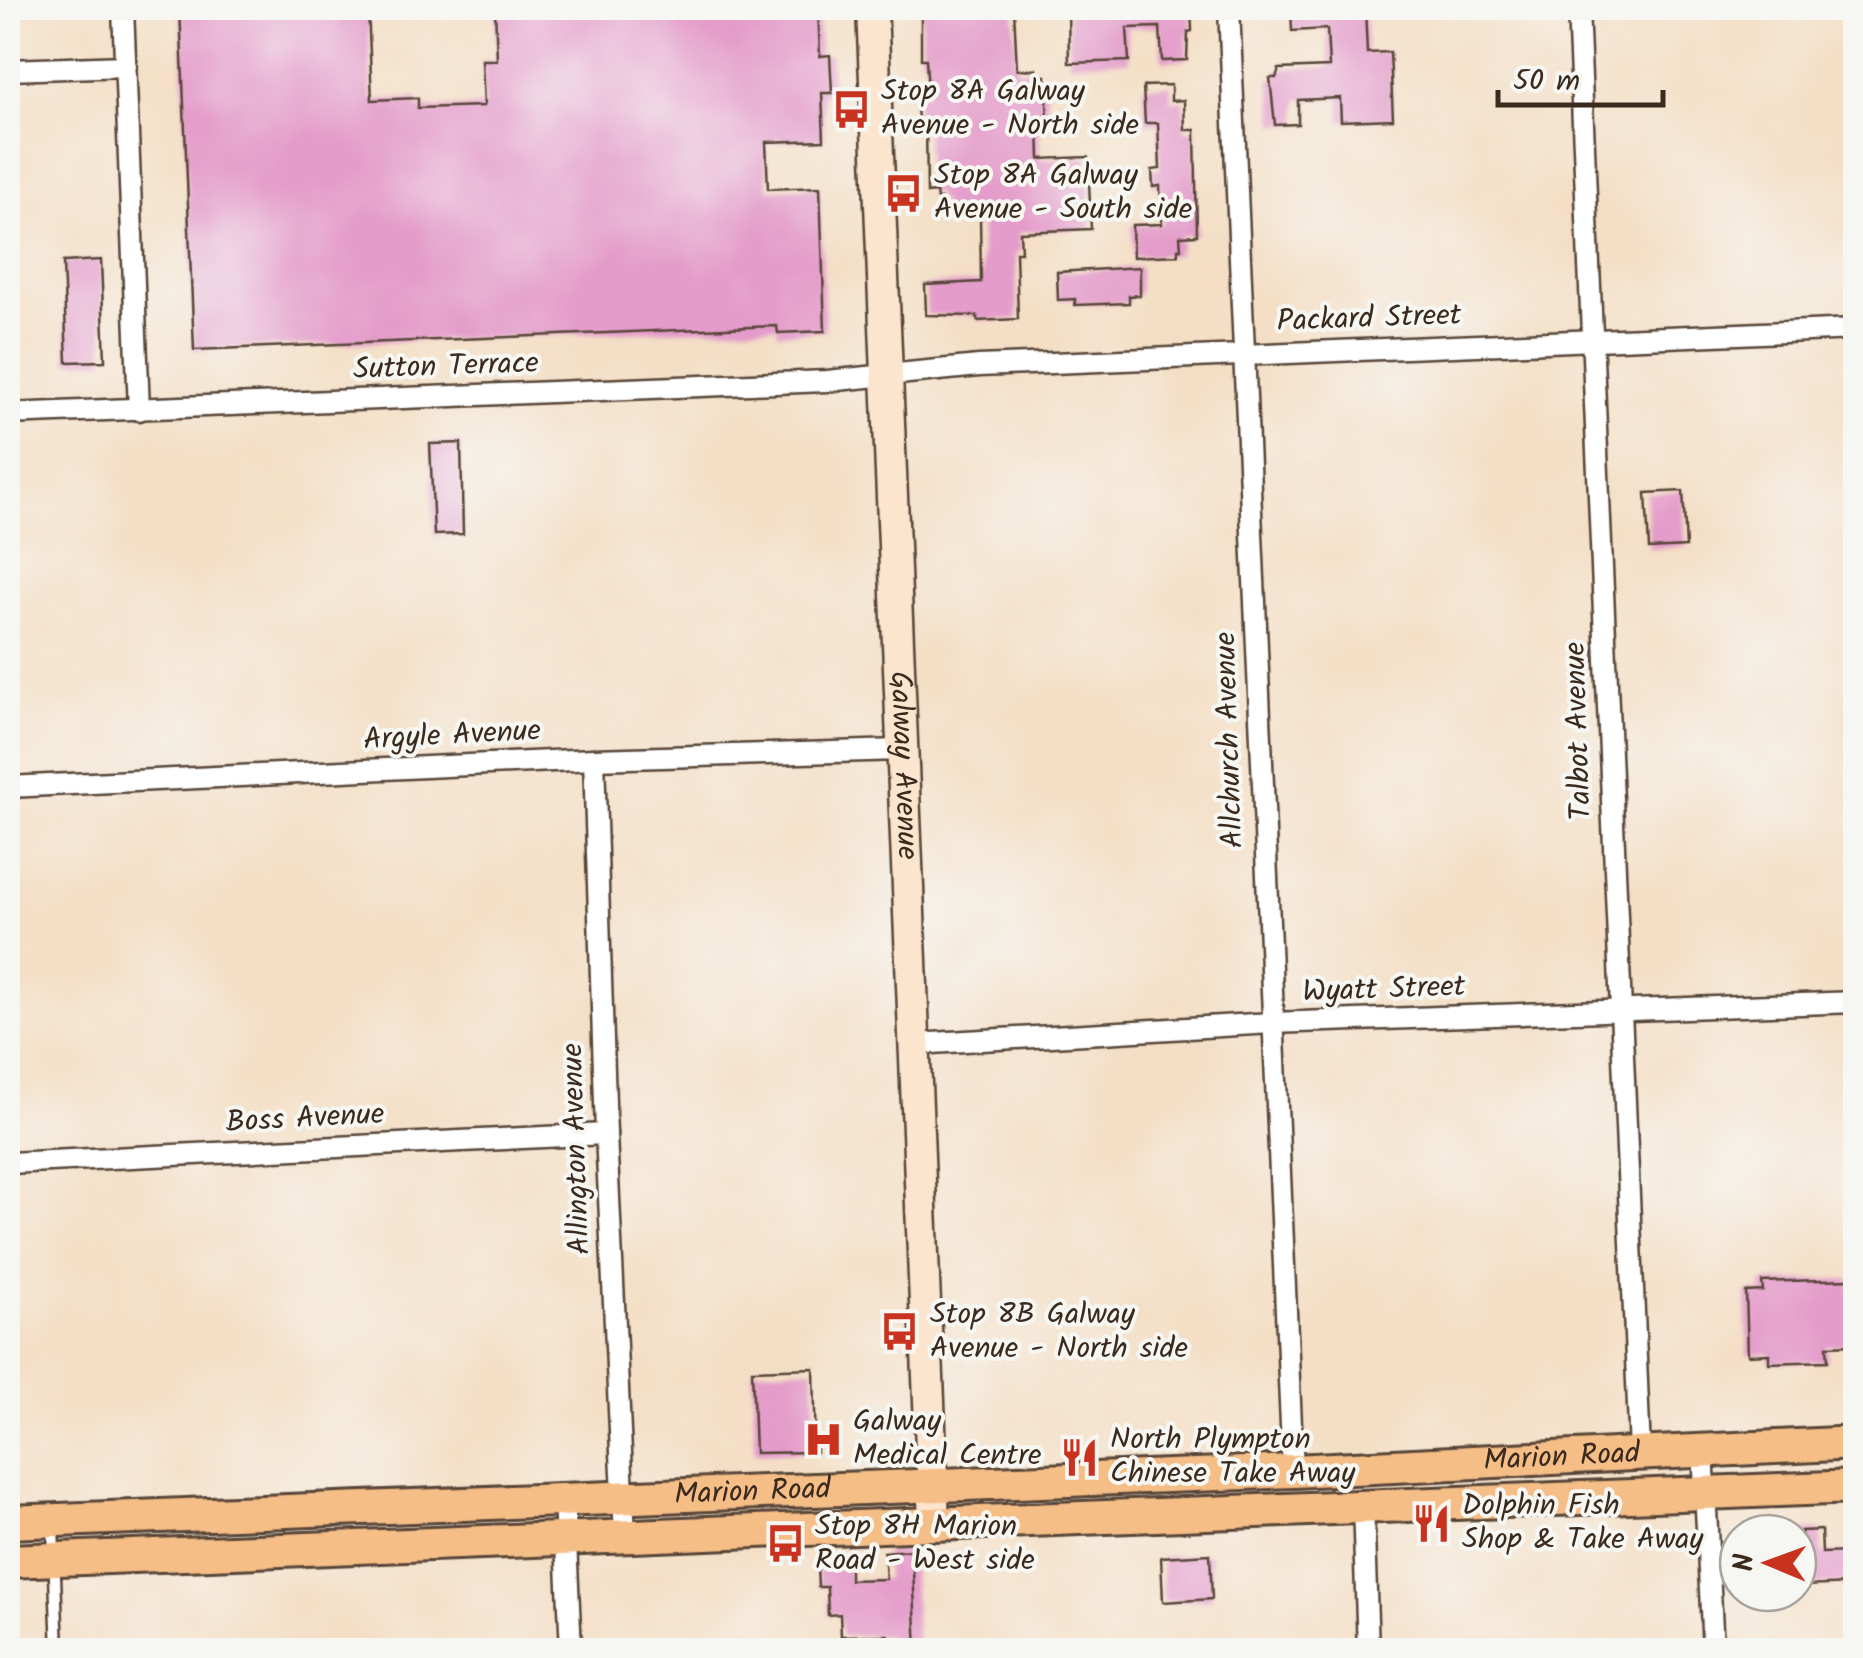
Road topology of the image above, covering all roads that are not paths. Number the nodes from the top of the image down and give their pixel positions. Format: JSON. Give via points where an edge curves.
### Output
{"nodes":[{"id":1,"x":124,"y":8,"type":"edge"},
{"id":2,"x":872,"y":8,"type":"edge"},
{"id":3,"x":1230,"y":8,"type":"edge"},
{"id":4,"x":1578,"y":8,"type":"edge"},
{"id":5,"x":126,"y":66,"type":"junction"},
{"id":6,"x":8,"y":70,"type":"edge"},
{"id":7,"x":1856,"y":329,"type":"edge"},
{"id":8,"x":1592,"y":340,"type":"junction"},
{"id":9,"x":1244,"y":354,"type":"junction"},
{"id":10,"x":886,"y":374,"type":"junction"},
{"id":11,"x":140,"y":410,"type":"junction"},
{"id":12,"x":8,"y":414,"type":"edge"},
{"id":13,"x":900,"y":750,"type":"junction"},
{"id":14,"x":594,"y":759,"type":"junction"},
{"id":15,"x":8,"y":788,"type":"edge"},
{"id":16,"x":1856,"y":1002,"type":"edge"},
{"id":17,"x":1620,"y":1011,"type":"junction"},
{"id":18,"x":1272,"y":1023,"type":"junction"},
{"id":19,"x":916,"y":1044,"type":"junction"},
{"id":20,"x":606,"y":1134,"type":"junction"},
{"id":21,"x":8,"y":1163,"type":"edge"},
{"id":22,"x":1856,"y":1443,"type":"edge"},
{"id":23,"x":1704,"y":1449,"type":"junction"},
{"id":24,"x":1640,"y":1452,"type":"junction"},
{"id":25,"x":1293,"y":1471,"type":"junction"},
{"id":26,"x":934,"y":1484,"type":"junction"},
{"id":27,"x":1856,"y":1486,"type":"edge"},
{"id":28,"x":1705,"y":1493,"type":"junction"},
{"id":29,"x":623,"y":1496,"type":"junction"},
{"id":30,"x":564,"y":1499,"type":"junction"},
{"id":31,"x":1362,"y":1505,"type":"junction"},
{"id":32,"x":53,"y":1520,"type":"junction"},
{"id":33,"x":8,"y":1522,"type":"edge"},
{"id":34,"x":934,"y":1523,"type":"junction"},
{"id":35,"x":625,"y":1537,"type":"junction"},
{"id":36,"x":566,"y":1540,"type":"junction"},
{"id":37,"x":54,"y":1559,"type":"junction"},
{"id":38,"x":8,"y":1561,"type":"edge"},
{"id":39,"x":58,"y":1650,"type":"edge"},
{"id":40,"x":570,"y":1650,"type":"edge"},
{"id":41,"x":1368,"y":1650,"type":"edge"},
{"id":42,"x":1713,"y":1650,"type":"edge"}],
"edges":[{"from":1,"to":5,"type":"street"},
{"from":2,"to":10,"type":"street","name":"Galway Avenue"},
{"from":3,"to":9,"type":"street","name":"Allchurch Avenue"},
{"from":4,"to":8,"type":"street","name":"Talbot Avenue"},
{"from":5,"to":6,"type":"street"},
{"from":5,"to":11,"type":"street"},
{"from":7,"to":8,"type":"street","name":"Packard Street"},
{"from":8,"to":9,"type":"street","name":"Packard Street"},
{"from":8,"to":17,"type":"street","name":"Talbot Avenue"},
{"from":9,"to":10,"type":"street","name":"Packard Street"},
{"from":9,"to":18,"type":"street","name":"Allchurch Avenue"},
{"from":10,"to":11,"type":"street","name":"Sutton Terrace"},
{"from":10,"to":13,"type":"street","name":"Galway Avenue"},
{"from":11,"to":12,"type":"street","name":"Sutton Terrace"},
{"from":13,"to":14,"type":"street","name":"Argyle Avenue"},
{"from":13,"to":19,"type":"street","name":"Galway Avenue"},
{"from":14,"to":15,"type":"street","name":"Argyle Avenue"},
{"from":14,"to":20,"type":"street","name":"Allington Avenue"},
{"from":16,"to":17,"type":"street","name":"Wyatt Street"},
{"from":17,"to":18,"type":"street","name":"Wyatt Street"},
{"from":17,"to":24,"type":"street","name":"Talbot Avenue"},
{"from":18,"to":19,"type":"street","name":"Wyatt Street"},
{"from":18,"to":25,"type":"street","name":"Allchurch Avenue"},
{"from":19,"to":26,"type":"street","name":"Galway Avenue"},
{"from":20,"to":21,"type":"street","name":"Boss Avenue"},
{"from":20,"to":29,"type":"street","name":"Allington Avenue"},
{"from":22,"to":23,"type":"main road","name":"Marion Road"},
{"from":23,"to":24,"type":"main road","name":"Marion Road"},
{"from":23,"to":28,"type":"street"},
{"from":24,"to":25,"type":"main road","name":"Marion Road"},
{"from":25,"to":26,"type":"main road","name":"Marion Road"},
{"from":26,"to":29,"type":"main road","name":"Marion Road"},
{"from":26,"to":34,"type":"street","name":"Galway Avenue"},
{"from":27,"to":28,"type":"main road","name":"Marion Road"},
{"from":28,"to":31,"type":"main road","name":"Marion Road"},
{"from":28,"to":42,"type":"street"},
{"from":29,"to":30,"type":"main road","name":"Marion Road"},
{"from":29,"to":35,"type":"street","name":"Allington Avenue"},
{"from":30,"to":32,"type":"main road","name":"Marion Road"},
{"from":30,"to":36,"type":"street"},
{"from":31,"to":34,"type":"main road","name":"Marion Road"},
{"from":31,"to":41,"type":"street"},
{"from":32,"to":33,"type":"main road","name":"Marion Road"},
{"from":32,"to":37,"type":"lane"},
{"from":34,"to":35,"type":"main road","name":"Marion Road"},
{"from":35,"to":36,"type":"main road","name":"Marion Road"},
{"from":36,"to":37,"type":"main road","name":"Marion Road"},
{"from":36,"to":40,"type":"street"},
{"from":37,"to":38,"type":"main road","name":"Marion Road"},
{"from":37,"to":39,"type":"lane"}]}
